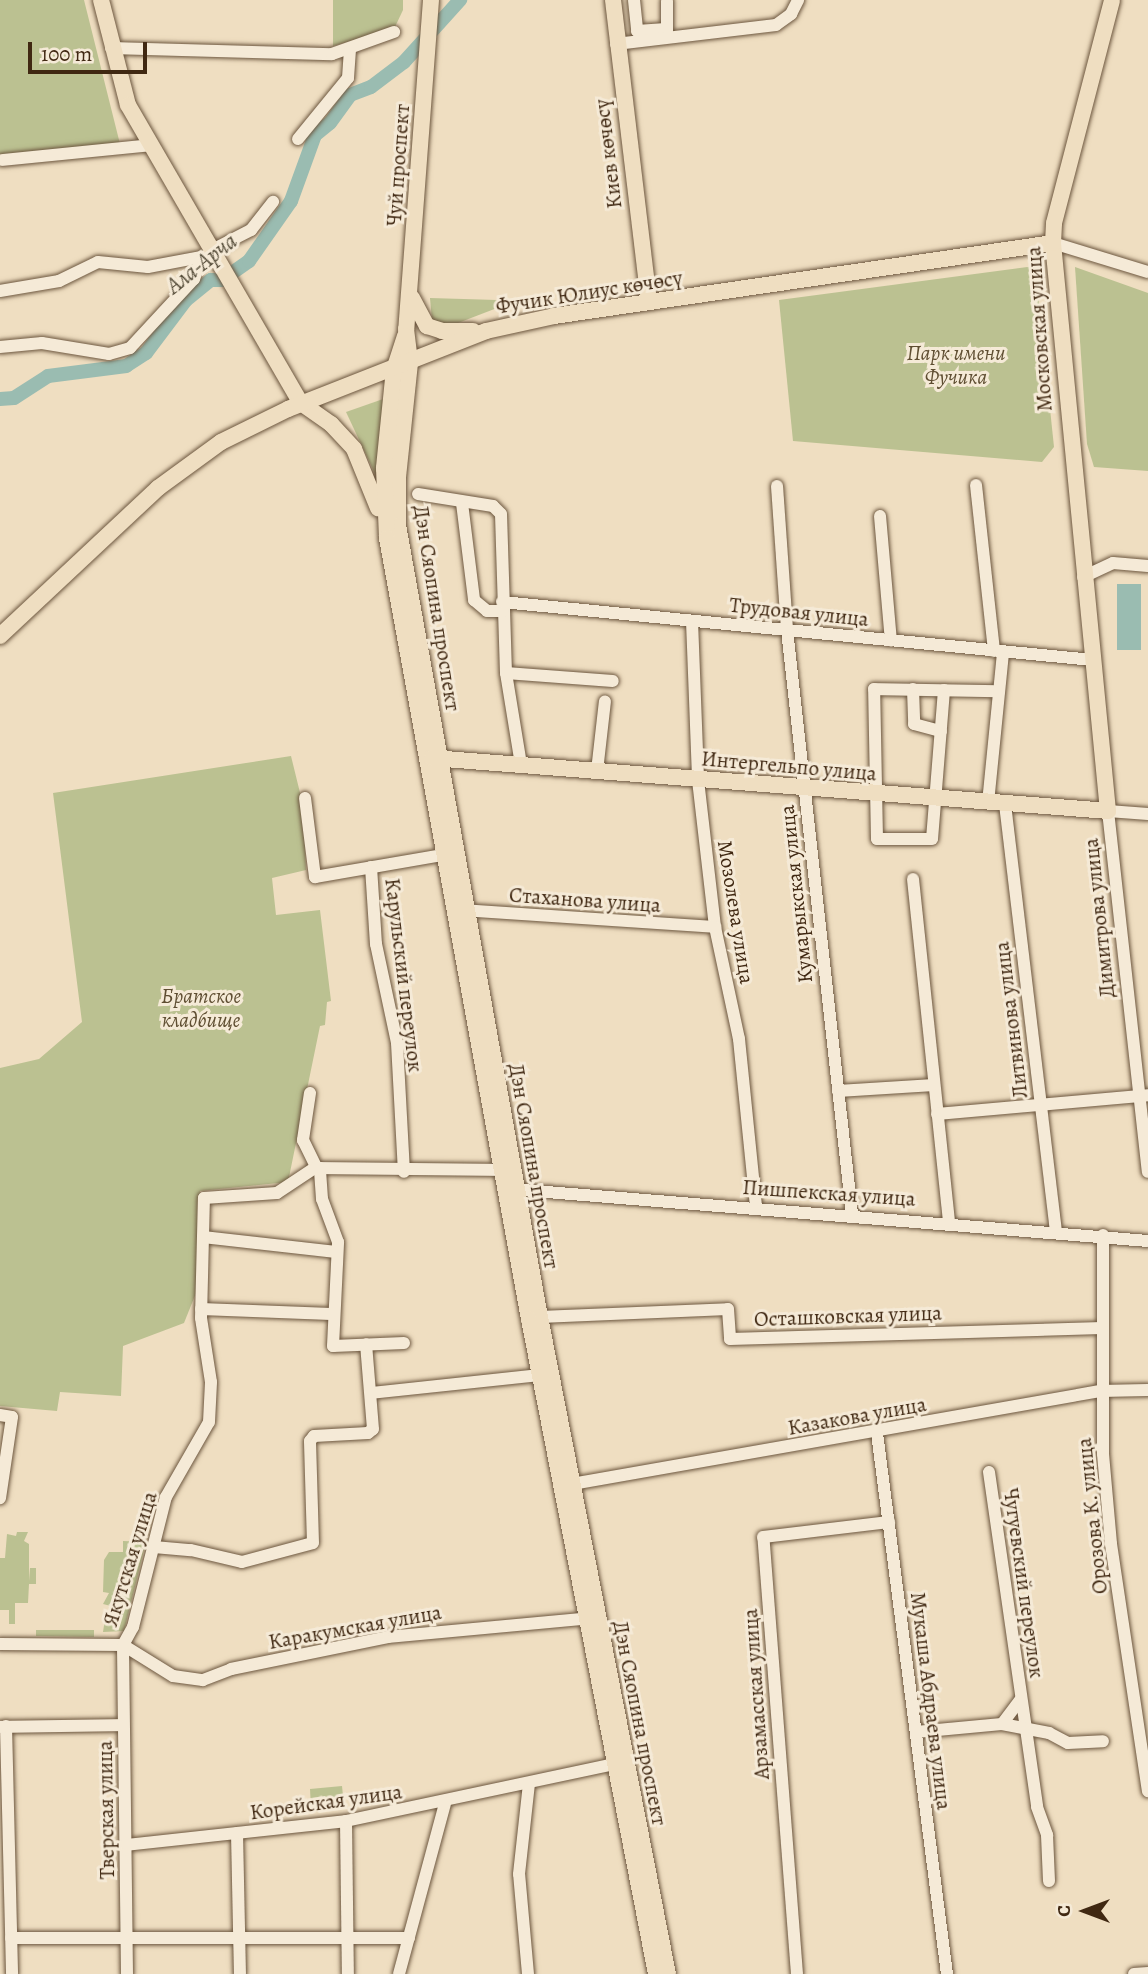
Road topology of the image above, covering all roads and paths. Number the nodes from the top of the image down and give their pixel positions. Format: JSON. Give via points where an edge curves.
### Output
{"nodes":[{"id":1,"x":101,"y":0,"type":"edge"},
{"id":2,"x":613,"y":0,"type":"edge"},
{"id":3,"x":634,"y":0,"type":"edge"},
{"id":4,"x":798,"y":0,"type":"edge"},
{"id":5,"x":1112,"y":0,"type":"edge"},
{"id":6,"x":667,"y":1,"type":"edge"},
{"id":7,"x":431,"y":6,"type":"edge"},
{"id":8,"x":394,"y":32,"type":"dead end"},
{"id":9,"x":667,"y":34,"type":"junction"},
{"id":10,"x":616,"y":44,"type":"junction"},
{"id":11,"x":111,"y":48,"type":"junction"},
{"id":12,"x":349,"y":51,"type":"junction"},
{"id":13,"x":298,"y":139,"type":"dead end"},
{"id":14,"x":151,"y":145,"type":"junction"},
{"id":15,"x":2,"y":160,"type":"dead end"},
{"id":16,"x":273,"y":202,"type":"dead end"},
{"id":17,"x":1053,"y":243,"type":"junction"},
{"id":18,"x":211,"y":256,"type":"junction"},
{"id":19,"x":1148,"y":272,"type":"edge"},
{"id":20,"x":0,"y":291,"type":"edge"},
{"id":21,"x":410,"y":291,"type":"junction"},
{"id":22,"x":649,"y":302,"type":"junction"},
{"id":23,"x":486,"y":331,"type":"junction"},
{"id":24,"x":406,"y":334,"type":"junction"},
{"id":25,"x":0,"y":347,"type":"edge"},
{"id":26,"x":410,"y":363,"type":"junction"},
{"id":27,"x":394,"y":369,"type":"junction"},
{"id":28,"x":301,"y":403,"type":"junction"},
{"id":29,"x":976,"y":485,"type":"dead end"},
{"id":30,"x":777,"y":486,"type":"dead end"},
{"id":31,"x":418,"y":494,"type":"dead end"},
{"id":32,"x":462,"y":503,"type":"junction"},
{"id":33,"x":880,"y":516,"type":"dead end"},
{"id":34,"x":387,"y":538,"type":"junction"},
{"id":35,"x":1148,"y":566,"type":"edge"},
{"id":36,"x":1083,"y":577,"type":"junction"},
{"id":37,"x":503,"y":607,"type":"junction"},
{"id":38,"x":692,"y":621,"type":"junction"},
{"id":39,"x":787,"y":630,"type":"junction"},
{"id":40,"x":0,"y":636,"type":"edge"},
{"id":41,"x":891,"y":641,"type":"junction"},
{"id":42,"x":999,"y":651,"type":"junction"},
{"id":43,"x":1091,"y":660,"type":"junction"},
{"id":44,"x":506,"y":673,"type":"junction"},
{"id":45,"x":613,"y":681,"type":"dead end"},
{"id":46,"x":913,"y":689,"type":"junction"},
{"id":47,"x":944,"y":690,"type":"junction"},
{"id":48,"x":993,"y":691,"type":"dead end"},
{"id":49,"x":605,"y":701,"type":"dead end"},
{"id":50,"x":941,"y":731,"type":"junction"},
{"id":51,"x":433,"y":758,"type":"junction"},
{"id":52,"x":521,"y":765,"type":"junction"},
{"id":53,"x":597,"y":771,"type":"junction"},
{"id":54,"x":698,"y":779,"type":"junction"},
{"id":55,"x":804,"y":788,"type":"junction"},
{"id":56,"x":879,"y":794,"type":"junction"},
{"id":57,"x":305,"y":798,"type":"dead end"},
{"id":58,"x":936,"y":798,"type":"junction"},
{"id":59,"x":988,"y":803,"type":"junction"},
{"id":60,"x":1005,"y":804,"type":"junction"},
{"id":61,"x":1108,"y":811,"type":"junction"},
{"id":62,"x":1148,"y":814,"type":"edge"},
{"id":63,"x":443,"y":855,"type":"junction"},
{"id":64,"x":371,"y":867,"type":"junction"},
{"id":65,"x":913,"y":879,"type":"dead end"},
{"id":66,"x":459,"y":910,"type":"junction"},
{"id":67,"x":715,"y":928,"type":"junction"},
{"id":68,"x":934,"y":1085,"type":"junction"},
{"id":69,"x":838,"y":1091,"type":"junction"},
{"id":70,"x":310,"y":1093,"type":"dead end"},
{"id":71,"x":1144,"y":1095,"type":"edge"},
{"id":72,"x":1041,"y":1105,"type":"junction"},
{"id":73,"x":937,"y":1114,"type":"junction"},
{"id":74,"x":318,"y":1168,"type":"junction"},
{"id":75,"x":502,"y":1170,"type":"junction"},
{"id":76,"x":404,"y":1172,"type":"junction"},
{"id":77,"x":1148,"y":1172,"type":"edge"},
{"id":78,"x":511,"y":1189,"type":"junction"},
{"id":79,"x":756,"y":1207,"type":"junction"},
{"id":80,"x":852,"y":1214,"type":"junction"},
{"id":81,"x":949,"y":1222,"type":"junction"},
{"id":82,"x":1056,"y":1230,"type":"junction"},
{"id":83,"x":1103,"y":1235,"type":"junction"},
{"id":84,"x":203,"y":1237,"type":"junction"},
{"id":85,"x":1148,"y":1241,"type":"edge"},
{"id":86,"x":337,"y":1252,"type":"junction"},
{"id":87,"x":201,"y":1309,"type":"junction"},
{"id":88,"x":331,"y":1314,"type":"junction"},
{"id":89,"x":540,"y":1317,"type":"junction"},
{"id":90,"x":1102,"y":1328,"type":"junction"},
{"id":91,"x":404,"y":1343,"type":"dead end"},
{"id":92,"x":366,"y":1344,"type":"junction"},
{"id":93,"x":546,"y":1374,"type":"junction"},
{"id":94,"x":1148,"y":1390,"type":"edge"},
{"id":95,"x":1100,"y":1391,"type":"junction"},
{"id":96,"x":371,"y":1393,"type":"junction"},
{"id":97,"x":0,"y":1415,"type":"edge"},
{"id":98,"x":877,"y":1433,"type":"junction"},
{"id":99,"x":989,"y":1472,"type":"dead end"},
{"id":100,"x":572,"y":1485,"type":"junction"},
{"id":101,"x":0,"y":1498,"type":"edge"},
{"id":102,"x":889,"y":1521,"type":"junction"},
{"id":103,"x":154,"y":1547,"type":"junction"},
{"id":104,"x":596,"y":1618,"type":"junction"},
{"id":105,"x":0,"y":1644,"type":"edge"},
{"id":106,"x":123,"y":1645,"type":"junction"},
{"id":107,"x":1021,"y":1699,"type":"junction"},
{"id":108,"x":1002,"y":1724,"type":"junction"},
{"id":109,"x":123,"y":1725,"type":"junction"},
{"id":110,"x":3,"y":1726,"type":"edge"},
{"id":111,"x":1025,"y":1727,"type":"junction"},
{"id":112,"x":916,"y":1732,"type":"junction"},
{"id":113,"x":1103,"y":1741,"type":"dead end"},
{"id":114,"x":1147,"y":1762,"type":"edge"},
{"id":115,"x":615,"y":1764,"type":"junction"},
{"id":116,"x":529,"y":1784,"type":"junction"},
{"id":117,"x":1148,"y":1791,"type":"edge"},
{"id":118,"x":445,"y":1803,"type":"junction"},
{"id":119,"x":346,"y":1821,"type":"junction"},
{"id":120,"x":237,"y":1833,"type":"junction"},
{"id":121,"x":126,"y":1845,"type":"junction"},
{"id":122,"x":1049,"y":1881,"type":"dead end"},
{"id":123,"x":347,"y":1937,"type":"junction"},
{"id":124,"x":11,"y":1938,"type":"junction"},
{"id":125,"x":409,"y":1938,"type":"junction"},
{"id":126,"x":127,"y":1939,"type":"junction"},
{"id":127,"x":239,"y":1939,"type":"junction"},
{"id":128,"x":1148,"y":1973,"type":"edge"},
{"id":129,"x":12,"y":1974,"type":"edge"},
{"id":130,"x":127,"y":1974,"type":"edge"},
{"id":131,"x":240,"y":1974,"type":"edge"},
{"id":132,"x":348,"y":1974,"type":"edge"},
{"id":133,"x":399,"y":1974,"type":"edge"},
{"id":134,"x":528,"y":1974,"type":"edge"},
{"id":135,"x":656,"y":1974,"type":"edge"},
{"id":136,"x":668,"y":1974,"type":"edge"},
{"id":137,"x":797,"y":1974,"type":"edge"},
{"id":138,"x":947,"y":1974,"type":"edge"},
{"id":139,"x":1134,"y":1974,"type":"edge"}],
"edges":[{"from":1,"to":11,"type":"main road"},
{"from":2,"to":10,"type":"main road","name":"Киев көчөсү"},
{"from":3,"to":9,"type":"street","via":[[637,31]]},
{"from":4,"to":9,"type":"street","via":[[791,14],[776,25]]},
{"from":5,"to":17,"type":"main road","name":"Московская улица","via":[[1054,223]]},
{"from":6,"to":9,"type":"street"},
{"from":7,"to":21,"type":"main road","name":"Чуй проспект"},
{"from":8,"to":12,"type":"street"},
{"from":9,"to":10,"type":"street"},
{"from":10,"to":22,"type":"main road","name":"Киев көчөсү"},
{"from":11,"to":12,"type":"street"},
{"from":11,"to":14,"type":"main road","via":[[128,105]]},
{"from":12,"to":13,"type":"street","via":[[348,78]]},
{"from":14,"to":15,"type":"street"},
{"from":14,"to":18,"type":"main road"},
{"from":16,"to":18,"type":"street","via":[[251,230]]},
{"from":17,"to":19,"type":"street","name":"Фучик Юлиус көчөсү"},
{"from":17,"to":22,"type":"main road","name":"Фучик Юлиус көчөсү"},
{"from":17,"to":36,"type":"main road","name":"Московская улица"},
{"from":18,"to":20,"type":"street","via":[[148,267],[98,262],[59,281]]},
{"from":18,"to":25,"type":"street","via":[[130,348],[109,354],[42,343]]},
{"from":18,"to":28,"type":"main road"},
{"from":21,"to":23,"type":"main road","via":[[427,326],[442,331]]},
{"from":21,"to":24,"type":"main road","name":"Чуй проспект"},
{"from":22,"to":23,"type":"main road","name":"Фучик Юлиус көчөсү"},
{"from":23,"to":26,"type":"main road","name":"Фучик Юлиус көчөсү"},
{"from":24,"to":26,"type":"main road","name":"Чуй проспект"},
{"from":24,"to":27,"type":"main road","name":"Чуй проспект"},
{"from":26,"to":27,"type":"main road","name":"Фучик Юлиус көчөсү"},
{"from":26,"to":51,"type":"main road","name":"Дэн Сяопина проспект","via":[[398,477],[398,525]]},
{"from":27,"to":28,"type":"main road","name":"Фучик Юлиус көчөсү"},
{"from":27,"to":34,"type":"main road","name":"Дэн Сяопина проспект","via":[[383,481]]},
{"from":28,"to":34,"type":"main road","via":[[331,424],[354,449]]},
{"from":28,"to":40,"type":"main road","name":"Фучик Юлиус көчөсү","via":[[221,442],[187,465]]},
{"from":29,"to":42,"type":"street"},
{"from":30,"to":39,"type":"street","name":"Кумарыкская улица"},
{"from":31,"to":32,"type":"street","via":[[447,496]]},
{"from":32,"to":37,"type":"street","name":"Трудовая улица","via":[[474,600],[488,611]]},
{"from":32,"to":37,"type":"street","via":[[493,506],[500,514]]},
{"from":33,"to":41,"type":"street"},
{"from":34,"to":51,"type":"main road","name":"Дэн Сяопина проспект"},
{"from":35,"to":36,"type":"street","via":[[1114,563]]},
{"from":36,"to":43,"type":"main road","name":"Московская улица"},
{"from":37,"to":38,"type":"street","name":"Трудовая улица"},
{"from":37,"to":44,"type":"street"},
{"from":38,"to":39,"type":"street","name":"Трудовая улица"},
{"from":38,"to":54,"type":"street","name":"Мозолева улица"},
{"from":39,"to":41,"type":"street","name":"Трудовая улица"},
{"from":39,"to":55,"type":"street","name":"Кумарыкская улица"},
{"from":41,"to":42,"type":"street","name":"Трудовая улица"},
{"from":42,"to":43,"type":"street","name":"Трудовая улица"},
{"from":42,"to":59,"type":"street"},
{"from":43,"to":61,"type":"main road","name":"Димитрова улица"},
{"from":44,"to":45,"type":"street"},
{"from":44,"to":52,"type":"street"},
{"from":46,"to":47,"type":"street"},
{"from":46,"to":50,"type":"street","via":[[914,724]]},
{"from":46,"to":56,"type":"street","via":[[877,687],[872,692]]},
{"from":47,"to":48,"type":"street"},
{"from":47,"to":50,"type":"street"},
{"from":49,"to":53,"type":"street"},
{"from":50,"to":58,"type":"street"},
{"from":51,"to":52,"type":"main road","name":"Интергельпо улица"},
{"from":51,"to":63,"type":"main road","name":"Дэн Сяопина проспект"},
{"from":51,"to":66,"type":"main road","name":"Дэн Сяопина проспект"},
{"from":52,"to":53,"type":"main road","name":"Интергельпо улица"},
{"from":53,"to":54,"type":"main road","name":"Интергельпо улица"},
{"from":54,"to":55,"type":"main road","name":"Интергельпо улица"},
{"from":54,"to":67,"type":"street","name":"Мозолева улица"},
{"from":55,"to":56,"type":"main road","name":"Интергельпо улица"},
{"from":55,"to":69,"type":"street","name":"Кумарыкская улица"},
{"from":56,"to":58,"type":"main road","name":"Интергельпо улица"},
{"from":56,"to":58,"type":"street","via":[[877,839],[932,839]]},
{"from":57,"to":64,"type":"street","via":[[315,877]]},
{"from":58,"to":59,"type":"main road","name":"Интергельпо улица"},
{"from":59,"to":60,"type":"main road","name":"Интергельпо улица"},
{"from":60,"to":61,"type":"main road","name":"Интергельпо улица"},
{"from":60,"to":72,"type":"street","name":"Литвинова улица"},
{"from":61,"to":62,"type":"street","name":"Интергельпо улица"},
{"from":61,"to":71,"type":"street","name":"Димитрова улица"},
{"from":63,"to":64,"type":"street"},
{"from":63,"to":66,"type":"main road","name":"Дэн Сяопина проспект"},
{"from":64,"to":76,"type":"street","name":"Карульский переулок","via":[[376,944],[397,1043]]},
{"from":65,"to":68,"type":"street"},
{"from":66,"to":67,"type":"street","name":"Стаханова улица"},
{"from":66,"to":75,"type":"main road","name":"Дэн Сяопина проспект"},
{"from":66,"to":78,"type":"main road","name":"Дэн Сяопина проспект"},
{"from":67,"to":79,"type":"street","name":"Мозолева улица","via":[[739,1039]]},
{"from":68,"to":69,"type":"street"},
{"from":68,"to":73,"type":"street"},
{"from":69,"to":80,"type":"street","name":"Кумарыкская улица"},
{"from":70,"to":74,"type":"street","via":[[303,1140]]},
{"from":71,"to":72,"type":"street"},
{"from":71,"to":77,"type":"street","name":"Димитрова улица"},
{"from":72,"to":73,"type":"street"},
{"from":72,"to":82,"type":"street","name":"Литвинова улица"},
{"from":73,"to":81,"type":"street"},
{"from":74,"to":76,"type":"street"},
{"from":74,"to":84,"type":"street","name":"Якутская улица","via":[[277,1193],[204,1198]]},
{"from":74,"to":86,"type":"street","via":[[322,1199],[336,1231]]},
{"from":75,"to":76,"type":"street"},
{"from":75,"to":78,"type":"main road","name":"Дэн Сяопина проспект"},
{"from":78,"to":79,"type":"street","name":"Пишпекская улица"},
{"from":78,"to":89,"type":"main road","name":"Дэн Сяопина проспект"},
{"from":78,"to":93,"type":"main road","name":"Дэн Сяопина проспект"},
{"from":79,"to":80,"type":"street","name":"Пишпекская улица"},
{"from":80,"to":81,"type":"street","name":"Пишпекская улица"},
{"from":81,"to":82,"type":"street","name":"Пишпекская улица"},
{"from":82,"to":83,"type":"street","name":"Пишпекская улица"},
{"from":83,"to":85,"type":"street","name":"Пишпекская улица"},
{"from":83,"to":90,"type":"street","name":"Орозова К. улица"},
{"from":84,"to":86,"type":"street"},
{"from":84,"to":87,"type":"street","name":"Якутская улица"},
{"from":86,"to":88,"type":"street"},
{"from":87,"to":88,"type":"street"},
{"from":87,"to":103,"type":"street","name":"Якутская улица","via":[[211,1382],[209,1422],[166,1497]]},
{"from":88,"to":92,"type":"street","via":[[333,1346]]},
{"from":89,"to":90,"type":"street","name":"Осташковская улица","via":[[728,1309],[730,1339]]},
{"from":89,"to":93,"type":"main road","name":"Дэн Сяопина проспект"},
{"from":90,"to":95,"type":"street","name":"Орозова К. улица"},
{"from":91,"to":92,"type":"street"},
{"from":92,"to":96,"type":"street"},
{"from":93,"to":96,"type":"street"},
{"from":93,"to":100,"type":"main road","name":"Дэн Сяопина проспект"},
{"from":93,"to":104,"type":"main road","name":"Дэн Сяопина проспект"},
{"from":94,"to":95,"type":"street","name":"Казакова улица"},
{"from":95,"to":98,"type":"street","name":"Казакова улица"},
{"from":95,"to":114,"type":"street","name":"Орозова К. улица","via":[[1111,1544]]},
{"from":96,"to":103,"type":"street","via":[[373,1429],[368,1433],[310,1440],[313,1543],[242,1562],[191,1549]]},
{"from":97,"to":101,"type":"street","via":[[12,1417]]},
{"from":98,"to":100,"type":"street","name":"Казакова улица"},
{"from":98,"to":102,"type":"street","name":"Мукаша Абдраева улица"},
{"from":99,"to":107,"type":"street","name":"Чугуевский переулок"},
{"from":100,"to":104,"type":"main road","name":"Дэн Сяопина проспект"},
{"from":102,"to":112,"type":"street","name":"Мукаша Абдраева улица"},
{"from":102,"to":137,"type":"street","name":"Арзамасская улица","via":[[763,1537]]},
{"from":103,"to":106,"type":"street","name":"Якутская улица"},
{"from":104,"to":106,"type":"street","name":"Каракумская улица","via":[[388,1637],[203,1680],[173,1676]]},
{"from":104,"to":115,"type":"main road","name":"Дэн Сяопина проспект"},
{"from":104,"to":136,"type":"main road","name":"Дэн Сяопина проспект"},
{"from":105,"to":106,"type":"street"},
{"from":106,"to":109,"type":"street","name":"Тверская улица"},
{"from":107,"to":108,"type":"street","name":"Чугуевский переулок"},
{"from":107,"to":111,"type":"street","name":"Чугуевский переулок"},
{"from":108,"to":111,"type":"street"},
{"from":108,"to":112,"type":"street"},
{"from":109,"to":110,"type":"street"},
{"from":109,"to":121,"type":"street","name":"Тверская улица"},
{"from":110,"to":124,"type":"street"},
{"from":111,"to":113,"type":"street","via":[[1068,1743]]},
{"from":111,"to":122,"type":"street","name":"Чугуевский переулок","via":[[1037,1807],[1047,1835]]},
{"from":112,"to":138,"type":"street","name":"Мукаша Абдраева улица"},
{"from":114,"to":117,"type":"street","name":"Орозова К. улица"},
{"from":115,"to":116,"type":"street","name":"Корейская улица"},
{"from":115,"to":135,"type":"main road","name":"Дэн Сяопина проспект"},
{"from":116,"to":118,"type":"street","name":"Корейская улица"},
{"from":116,"to":134,"type":"street","via":[[519,1874]]},
{"from":118,"to":119,"type":"street","name":"Корейская улица"},
{"from":118,"to":125,"type":"street"},
{"from":119,"to":120,"type":"street","name":"Корейская улица"},
{"from":119,"to":123,"type":"street"},
{"from":120,"to":121,"type":"street","name":"Корейская улица"},
{"from":120,"to":127,"type":"street"},
{"from":121,"to":126,"type":"street","name":"Тверская улица"},
{"from":123,"to":125,"type":"street"},
{"from":123,"to":127,"type":"street"},
{"from":123,"to":132,"type":"street"},
{"from":124,"to":126,"type":"street"},
{"from":124,"to":129,"type":"street"},
{"from":125,"to":133,"type":"street"},
{"from":126,"to":127,"type":"street"},
{"from":126,"to":130,"type":"street","name":"Тверская улица"},
{"from":127,"to":131,"type":"street"},
{"from":128,"to":139,"type":"street"}]}
